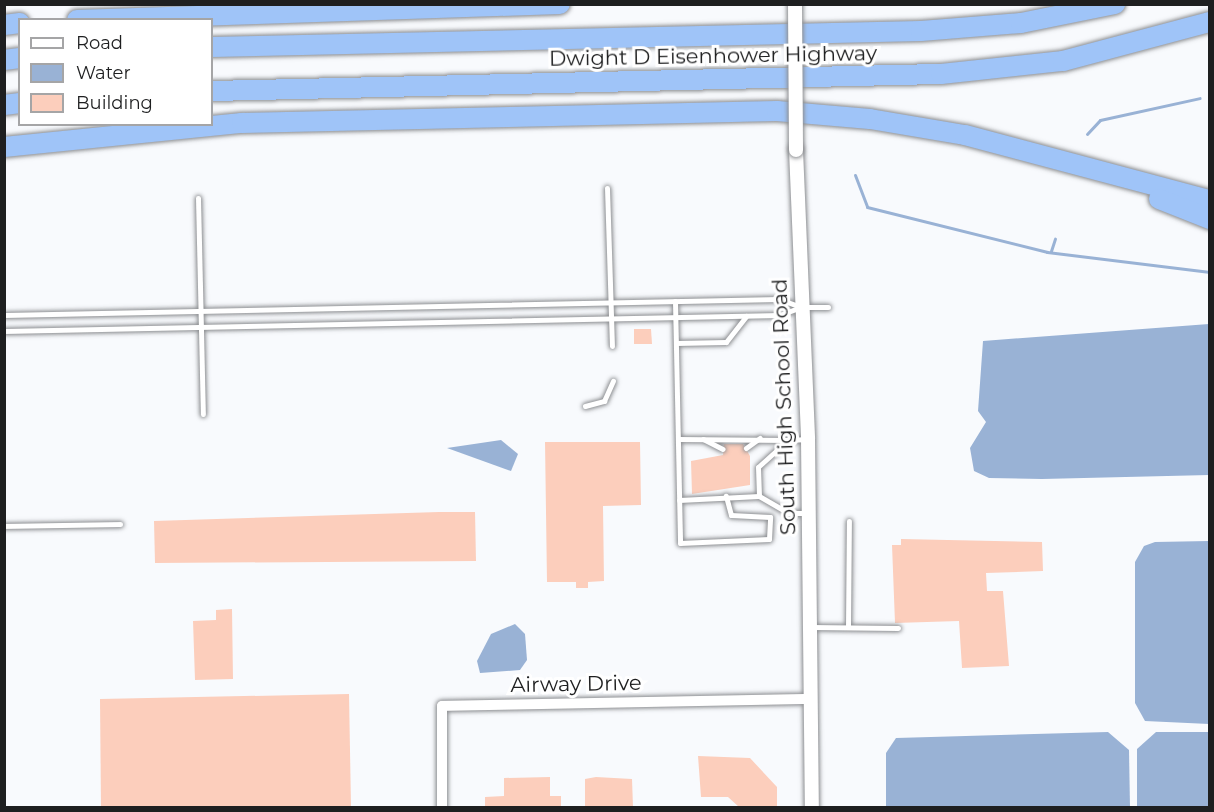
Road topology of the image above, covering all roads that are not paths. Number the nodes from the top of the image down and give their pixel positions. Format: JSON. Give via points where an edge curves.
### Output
{"nodes":[{"id":1,"x":560,"y":4,"type":"edge"},
{"id":2,"x":795,"y":4,"type":"edge"},
{"id":3,"x":1115,"y":4,"type":"edge"},
{"id":4,"x":137,"y":18,"type":"edge"},
{"id":5,"x":1209,"y":22,"type":"edge"},
{"id":6,"x":213,"y":47,"type":"edge"},
{"id":7,"x":213,"y":91,"type":"edge"},
{"id":8,"x":213,"y":125,"type":"edge"},
{"id":9,"x":187,"y":126,"type":"edge"},
{"id":10,"x":921,"y":127,"type":"junction"},
{"id":11,"x":4,"y":147,"type":"edge"},
{"id":12,"x":608,"y":188,"type":"dead end"},
{"id":13,"x":198,"y":198,"type":"dead end"},
{"id":14,"x":1209,"y":201,"type":"edge"},
{"id":15,"x":1209,"y":219,"type":"edge"},
{"id":16,"x":675,"y":301,"type":"junction"},
{"id":17,"x":610,"y":303,"type":"junction"},
{"id":18,"x":801,"y":307,"type":"junction"},
{"id":19,"x":828,"y":307,"type":"dead end"},
{"id":20,"x":200,"y":310,"type":"junction"},
{"id":21,"x":4,"y":315,"type":"edge"},
{"id":22,"x":746,"y":316,"type":"junction"},
{"id":23,"x":611,"y":318,"type":"junction"},
{"id":24,"x":675,"y":318,"type":"junction"},
{"id":25,"x":200,"y":327,"type":"junction"},
{"id":26,"x":4,"y":332,"type":"edge"},
{"id":27,"x":676,"y":343,"type":"junction"},
{"id":28,"x":612,"y":346,"type":"dead end"},
{"id":29,"x":613,"y":381,"type":"dead end"},
{"id":30,"x":585,"y":406,"type":"dead end"},
{"id":31,"x":203,"y":414,"type":"dead end"},
{"id":32,"x":762,"y":437,"type":"junction"},
{"id":33,"x":678,"y":439,"type":"junction"},
{"id":34,"x":703,"y":439,"type":"junction"},
{"id":35,"x":808,"y":439,"type":"junction"},
{"id":36,"x":788,"y":440,"type":"junction"},
{"id":37,"x":746,"y":448,"type":"dead end"},
{"id":38,"x":723,"y":449,"type":"dead end"},
{"id":39,"x":726,"y":496,"type":"junction"},
{"id":40,"x":759,"y":496,"type":"junction"},
{"id":41,"x":679,"y":500,"type":"junction"},
{"id":42,"x":810,"y":513,"type":"junction"},
{"id":43,"x":849,"y":521,"type":"dead end"},
{"id":44,"x":120,"y":524,"type":"dead end"},
{"id":45,"x":4,"y":526,"type":"edge"},
{"id":46,"x":811,"y":627,"type":"junction"},
{"id":47,"x":848,"y":627,"type":"junction"},
{"id":48,"x":898,"y":628,"type":"dead end"},
{"id":49,"x":812,"y":699,"type":"junction"},
{"id":50,"x":442,"y":807,"type":"edge"},
{"id":51,"x":812,"y":807,"type":"edge"}],
"edges":[{"from":1,"to":4,"type":"highway"},
{"from":2,"to":18,"type":"street","name":"South High School Road","bridge":true},
{"from":3,"to":6,"type":"highway","name":"Dwight D Eisenhower Highway","via":[[1021,23],[921,31]]},
{"from":5,"to":7,"type":"highway","name":"Dwight D Eisenhower Highway","via":[[1074,58],[941,74]]},
{"from":8,"to":10,"type":"highway","via":[[777,111]]},
{"from":9,"to":11,"type":"highway"},
{"from":10,"to":14,"type":"highway","via":[[1010,145]]},
{"from":10,"to":15,"type":"highway"},
{"from":12,"to":17,"type":"lane"},
{"from":13,"to":20,"type":"lane"},
{"from":16,"to":17,"type":"lane"},
{"from":16,"to":18,"type":"lane","via":[[779,299]]},
{"from":16,"to":24,"type":"lane"},
{"from":17,"to":20,"type":"lane"},
{"from":17,"to":23,"type":"lane"},
{"from":18,"to":19,"type":"lane"},
{"from":18,"to":22,"type":"lane","via":[[780,315]]},
{"from":18,"to":35,"type":"street","name":"South High School Road"},
{"from":20,"to":21,"type":"lane"},
{"from":20,"to":25,"type":"lane"},
{"from":22,"to":24,"type":"lane"},
{"from":22,"to":27,"type":"lane","via":[[726,342]]},
{"from":23,"to":24,"type":"lane"},
{"from":23,"to":25,"type":"lane"},
{"from":23,"to":28,"type":"lane"},
{"from":24,"to":27,"type":"lane"},
{"from":25,"to":26,"type":"lane"},
{"from":25,"to":31,"type":"lane"},
{"from":27,"to":33,"type":"lane"},
{"from":29,"to":30,"type":"lane","via":[[604,401]]},
{"from":32,"to":34,"type":"lane"},
{"from":32,"to":36,"type":"lane"},
{"from":32,"to":37,"type":"lane"},
{"from":33,"to":34,"type":"lane"},
{"from":33,"to":41,"type":"lane"},
{"from":34,"to":38,"type":"lane"},
{"from":35,"to":36,"type":"lane"},
{"from":35,"to":42,"type":"street","name":"South High School Road"},
{"from":36,"to":40,"type":"lane","via":[[758,467]]},
{"from":39,"to":40,"type":"lane"},
{"from":39,"to":41,"type":"lane"},
{"from":39,"to":41,"type":"lane","via":[[731,515],[770,518],[772,535],[765,542],[680,543]]},
{"from":40,"to":42,"type":"lane","via":[[788,513]]},
{"from":42,"to":46,"type":"street","name":"South High School Road"},
{"from":43,"to":47,"type":"lane"},
{"from":44,"to":45,"type":"lane"},
{"from":46,"to":47,"type":"lane"},
{"from":46,"to":49,"type":"street","name":"South High School Road"},
{"from":47,"to":48,"type":"lane"},
{"from":49,"to":50,"type":"street","name":"Airway Drive","via":[[442,706]]},
{"from":49,"to":51,"type":"street","name":"South High School Road"}]}
